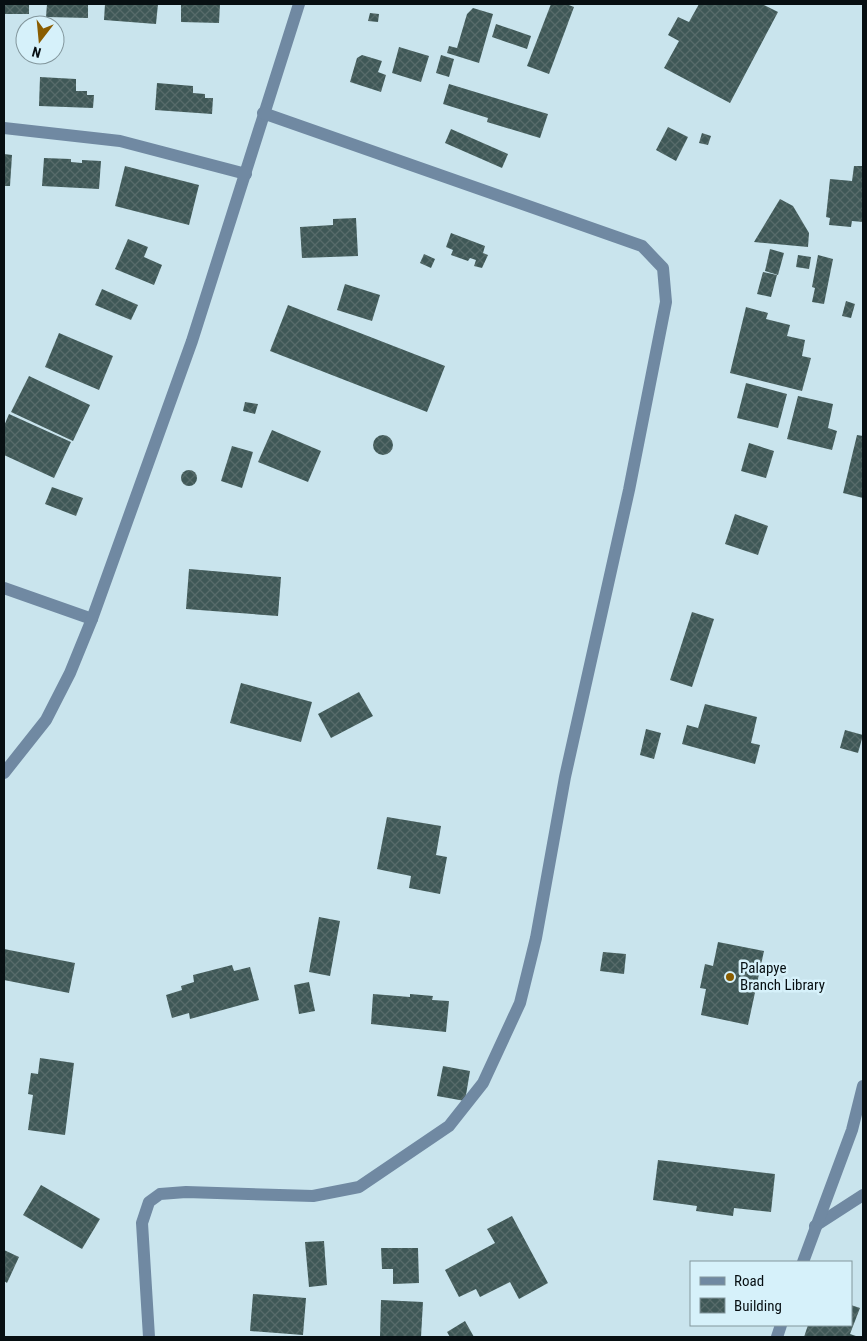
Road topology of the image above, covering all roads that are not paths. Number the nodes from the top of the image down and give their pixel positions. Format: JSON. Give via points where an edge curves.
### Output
{"nodes":[{"id":1,"x":299,"y":4,"type":"edge"},
{"id":2,"x":264,"y":113,"type":"junction"},
{"id":3,"x":4,"y":128,"type":"edge"},
{"id":4,"x":246,"y":174,"type":"junction"},
{"id":5,"x":4,"y":588,"type":"edge"},
{"id":6,"x":92,"y":619,"type":"junction"},
{"id":7,"x":4,"y":773,"type":"edge"},
{"id":8,"x":863,"y":1086,"type":"edge"},
{"id":9,"x":863,"y":1195,"type":"edge"},
{"id":10,"x":815,"y":1226,"type":"junction"},
{"id":11,"x":803,"y":1261,"type":"edge"},
{"id":12,"x":149,"y":1337,"type":"edge"}],
"edges":[{"from":1,"to":2,"type":"street"},
{"from":2,"to":4,"type":"street"},
{"from":2,"to":12,"type":"street","via":[[642,246],[663,268],[666,302],[629,490],[565,777],[536,938],[520,1003],[483,1083],[449,1126],[360,1187],[313,1196],[186,1192],[160,1194],[149,1202],[142,1222]]},
{"from":3,"to":4,"type":"street","via":[[120,141]]},
{"from":4,"to":6,"type":"street","via":[[192,341]]},
{"from":5,"to":6,"type":"street"},
{"from":6,"to":7,"type":"street","via":[[46,720]]},
{"from":8,"to":10,"type":"street","via":[[852,1130]]},
{"from":9,"to":10,"type":"street"},
{"from":10,"to":11,"type":"street"}]}
